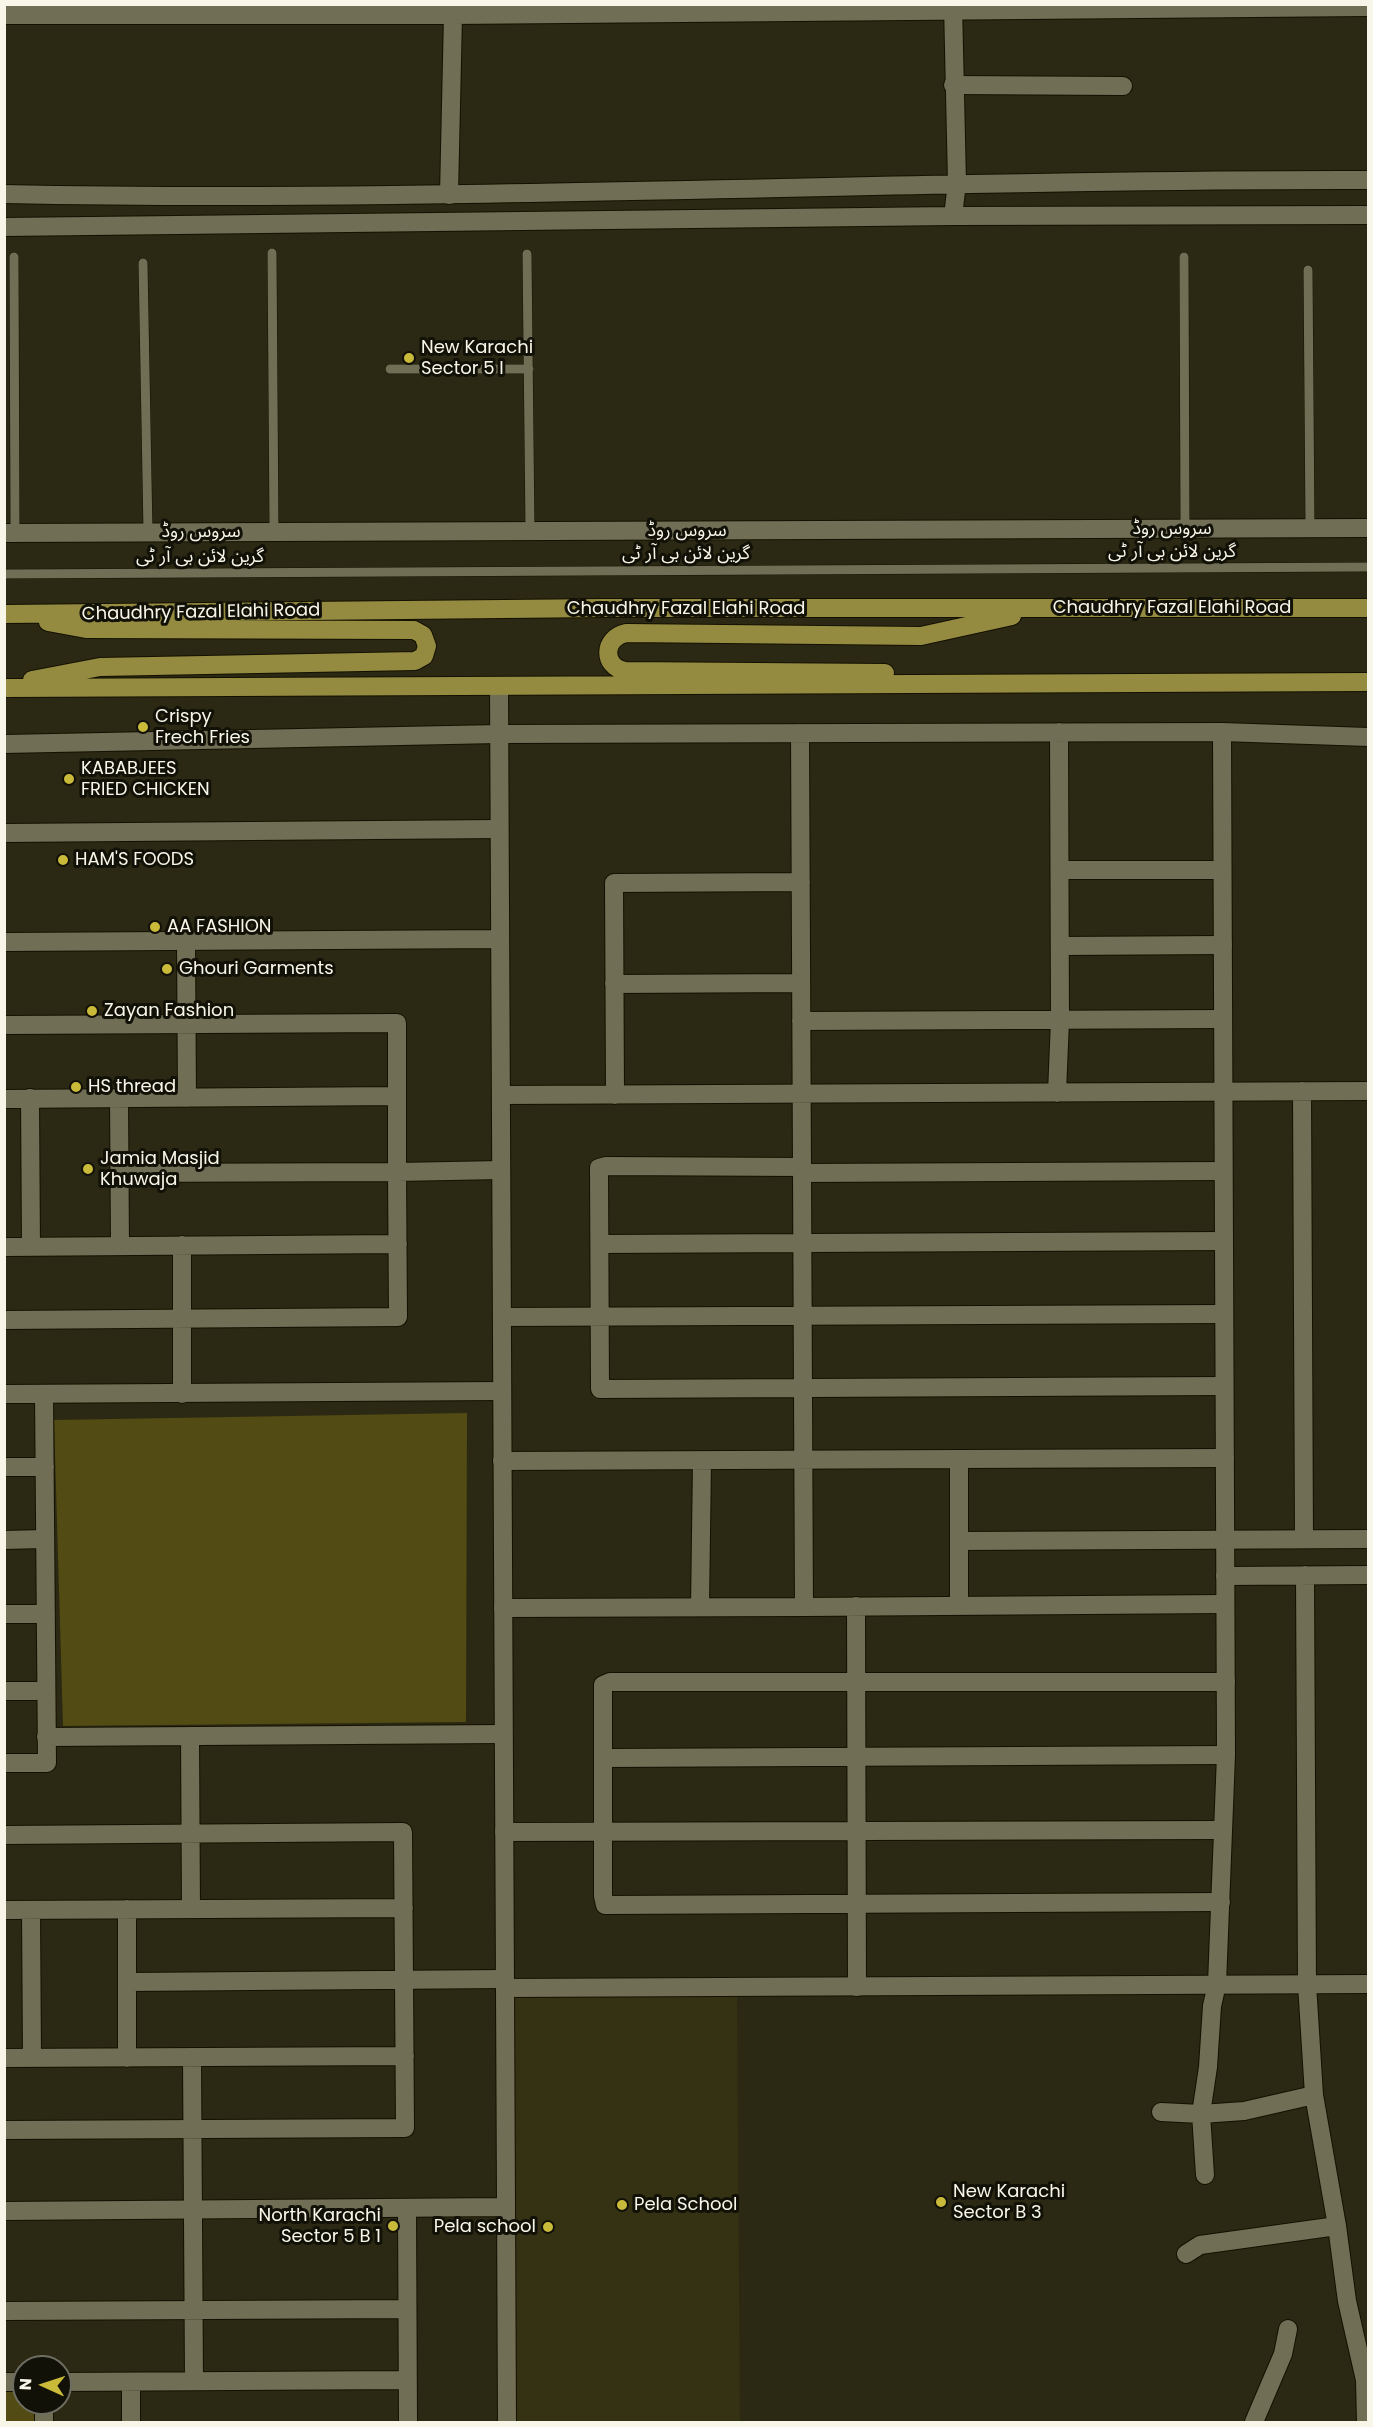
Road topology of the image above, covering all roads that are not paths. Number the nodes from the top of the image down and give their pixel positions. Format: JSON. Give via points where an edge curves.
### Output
{"nodes":[{"id":1,"x":1276,"y":6,"type":"edge"},
{"id":2,"x":1344,"y":6,"type":"edge"},
{"id":3,"x":878,"y":7,"type":"edge"},
{"id":4,"x":953,"y":7,"type":"edge"},
{"id":5,"x":1199,"y":7,"type":"edge"},
{"id":6,"x":1368,"y":7,"type":"edge"},
{"id":7,"x":582,"y":8,"type":"edge"},
{"id":8,"x":660,"y":8,"type":"edge"},
{"id":9,"x":731,"y":8,"type":"edge"},
{"id":10,"x":803,"y":8,"type":"edge"},
{"id":11,"x":242,"y":9,"type":"edge"},
{"id":12,"x":315,"y":9,"type":"edge"},
{"id":13,"x":507,"y":9,"type":"edge"},
{"id":14,"x":89,"y":10,"type":"edge"},
{"id":15,"x":165,"y":10,"type":"edge"},
{"id":16,"x":13,"y":12,"type":"edge"},
{"id":17,"x":453,"y":15,"type":"junction"},
{"id":18,"x":953,"y":85,"type":"junction"},
{"id":19,"x":1123,"y":86,"type":"dead end"},
{"id":20,"x":1368,"y":180,"type":"edge"},
{"id":21,"x":957,"y":183,"type":"junction"},
{"id":22,"x":4,"y":194,"type":"edge"},
{"id":23,"x":449,"y":195,"type":"junction"},
{"id":24,"x":1368,"y":215,"type":"edge"},
{"id":25,"x":953,"y":216,"type":"junction"},
{"id":26,"x":4,"y":227,"type":"edge"},
{"id":27,"x":272,"y":253,"type":"dead end"},
{"id":28,"x":527,"y":254,"type":"dead end"},
{"id":29,"x":14,"y":257,"type":"dead end"},
{"id":30,"x":1184,"y":257,"type":"dead end"},
{"id":31,"x":143,"y":263,"type":"dead end"},
{"id":32,"x":1308,"y":270,"type":"dead end"},
{"id":33,"x":390,"y":369,"type":"dead end"},
{"id":34,"x":529,"y":369,"type":"junction"},
{"id":35,"x":1368,"y":528,"type":"edge"},
{"id":36,"x":1185,"y":529,"type":"junction"},
{"id":37,"x":1310,"y":529,"type":"junction"},
{"id":38,"x":530,"y":531,"type":"junction"},
{"id":39,"x":10,"y":532,"type":"edge"},
{"id":40,"x":148,"y":532,"type":"junction"},
{"id":41,"x":274,"y":532,"type":"junction"},
{"id":42,"x":1368,"y":567,"type":"edge"},
{"id":43,"x":4,"y":574,"type":"edge"},
{"id":44,"x":1047,"y":608,"type":"junction"},
{"id":45,"x":1368,"y":608,"type":"edge"},
{"id":46,"x":6,"y":614,"type":"edge"},
{"id":47,"x":1368,"y":682,"type":"edge"},
{"id":48,"x":970,"y":684,"type":"junction"},
{"id":49,"x":4,"y":686,"type":"edge"},
{"id":50,"x":499,"y":687,"type":"junction"},
{"id":51,"x":1059,"y":732,"type":"junction"},
{"id":52,"x":1222,"y":732,"type":"junction"},
{"id":53,"x":800,"y":733,"type":"junction"},
{"id":54,"x":499,"y":734,"type":"junction"},
{"id":55,"x":1368,"y":737,"type":"edge"},
{"id":56,"x":4,"y":744,"type":"edge"},
{"id":57,"x":500,"y":829,"type":"junction"},
{"id":58,"x":4,"y":833,"type":"edge"},
{"id":59,"x":1060,"y":870,"type":"junction"},
{"id":60,"x":1222,"y":870,"type":"junction"},
{"id":61,"x":801,"y":882,"type":"junction"},
{"id":62,"x":500,"y":939,"type":"junction"},
{"id":63,"x":186,"y":941,"type":"junction"},
{"id":64,"x":4,"y":942,"type":"edge"},
{"id":65,"x":1222,"y":945,"type":"junction"},
{"id":66,"x":1060,"y":946,"type":"junction"},
{"id":67,"x":801,"y":983,"type":"junction"},
{"id":68,"x":614,"y":984,"type":"junction"},
{"id":69,"x":1223,"y":1019,"type":"junction"},
{"id":70,"x":1060,"y":1020,"type":"junction"},
{"id":71,"x":801,"y":1021,"type":"junction"},
{"id":72,"x":186,"y":1024,"type":"junction"},
{"id":73,"x":4,"y":1025,"type":"edge"},
{"id":74,"x":1302,"y":1091,"type":"junction"},
{"id":75,"x":1368,"y":1091,"type":"edge"},
{"id":76,"x":1223,"y":1092,"type":"junction"},
{"id":77,"x":1057,"y":1093,"type":"junction"},
{"id":78,"x":802,"y":1094,"type":"junction"},
{"id":79,"x":501,"y":1095,"type":"junction"},
{"id":80,"x":615,"y":1095,"type":"junction"},
{"id":81,"x":397,"y":1096,"type":"junction"},
{"id":82,"x":30,"y":1098,"type":"junction"},
{"id":83,"x":119,"y":1098,"type":"junction"},
{"id":84,"x":187,"y":1098,"type":"junction"},
{"id":85,"x":4,"y":1099,"type":"edge"},
{"id":86,"x":501,"y":1170,"type":"junction"},
{"id":87,"x":802,"y":1170,"type":"junction"},
{"id":88,"x":1223,"y":1171,"type":"junction"},
{"id":89,"x":398,"y":1172,"type":"junction"},
{"id":90,"x":120,"y":1173,"type":"junction"},
{"id":91,"x":1224,"y":1240,"type":"junction"},
{"id":92,"x":802,"y":1243,"type":"junction"},
{"id":93,"x":398,"y":1244,"type":"junction"},
{"id":94,"x":600,"y":1244,"type":"junction"},
{"id":95,"x":182,"y":1245,"type":"junction"},
{"id":96,"x":120,"y":1246,"type":"junction"},
{"id":97,"x":4,"y":1247,"type":"edge"},
{"id":98,"x":31,"y":1247,"type":"junction"},
{"id":99,"x":1224,"y":1314,"type":"junction"},
{"id":100,"x":802,"y":1316,"type":"junction"},
{"id":101,"x":502,"y":1317,"type":"junction"},
{"id":102,"x":600,"y":1317,"type":"junction"},
{"id":103,"x":181,"y":1319,"type":"junction"},
{"id":104,"x":4,"y":1320,"type":"edge"},
{"id":105,"x":1224,"y":1386,"type":"junction"},
{"id":106,"x":803,"y":1388,"type":"junction"},
{"id":107,"x":502,"y":1391,"type":"junction"},
{"id":108,"x":4,"y":1394,"type":"edge"},
{"id":109,"x":45,"y":1394,"type":"junction"},
{"id":110,"x":182,"y":1394,"type":"junction"},
{"id":111,"x":1225,"y":1458,"type":"junction"},
{"id":112,"x":959,"y":1459,"type":"junction"},
{"id":113,"x":803,"y":1460,"type":"junction"},
{"id":114,"x":502,"y":1461,"type":"junction"},
{"id":115,"x":702,"y":1461,"type":"junction"},
{"id":116,"x":4,"y":1467,"type":"edge"},
{"id":117,"x":45,"y":1467,"type":"junction"},
{"id":118,"x":45,"y":1539,"type":"junction"},
{"id":119,"x":1305,"y":1539,"type":"junction"},
{"id":120,"x":1368,"y":1539,"type":"edge"},
{"id":121,"x":4,"y":1540,"type":"edge"},
{"id":122,"x":1225,"y":1540,"type":"junction"},
{"id":123,"x":959,"y":1541,"type":"junction"},
{"id":124,"x":1305,"y":1575,"type":"junction"},
{"id":125,"x":1368,"y":1575,"type":"edge"},
{"id":126,"x":1225,"y":1576,"type":"junction"},
{"id":127,"x":1225,"y":1605,"type":"junction"},
{"id":128,"x":804,"y":1606,"type":"junction"},
{"id":129,"x":855,"y":1606,"type":"junction"},
{"id":130,"x":959,"y":1606,"type":"junction"},
{"id":131,"x":700,"y":1607,"type":"junction"},
{"id":132,"x":503,"y":1608,"type":"junction"},
{"id":133,"x":4,"y":1614,"type":"edge"},
{"id":134,"x":46,"y":1614,"type":"junction"},
{"id":135,"x":1226,"y":1682,"type":"junction"},
{"id":136,"x":856,"y":1684,"type":"junction"},
{"id":137,"x":46,"y":1690,"type":"junction"},
{"id":138,"x":4,"y":1691,"type":"edge"},
{"id":139,"x":503,"y":1734,"type":"junction"},
{"id":140,"x":190,"y":1736,"type":"junction"},
{"id":141,"x":46,"y":1737,"type":"junction"},
{"id":142,"x":1226,"y":1755,"type":"junction"},
{"id":143,"x":856,"y":1757,"type":"junction"},
{"id":144,"x":604,"y":1758,"type":"junction"},
{"id":145,"x":4,"y":1763,"type":"edge"},
{"id":146,"x":1221,"y":1830,"type":"junction"},
{"id":147,"x":856,"y":1831,"type":"junction"},
{"id":148,"x":504,"y":1832,"type":"junction"},
{"id":149,"x":604,"y":1832,"type":"junction"},
{"id":150,"x":191,"y":1833,"type":"junction"},
{"id":151,"x":4,"y":1834,"type":"edge"},
{"id":152,"x":1221,"y":1902,"type":"junction"},
{"id":153,"x":857,"y":1904,"type":"junction"},
{"id":154,"x":404,"y":1908,"type":"junction"},
{"id":155,"x":127,"y":1909,"type":"junction"},
{"id":156,"x":191,"y":1909,"type":"junction"},
{"id":157,"x":4,"y":1910,"type":"edge"},
{"id":158,"x":31,"y":1910,"type":"junction"},
{"id":159,"x":404,"y":1980,"type":"junction"},
{"id":160,"x":127,"y":1982,"type":"junction"},
{"id":161,"x":505,"y":1983,"type":"junction"},
{"id":162,"x":1217,"y":1984,"type":"junction"},
{"id":163,"x":1307,"y":1984,"type":"junction"},
{"id":164,"x":1368,"y":1984,"type":"edge"},
{"id":165,"x":857,"y":1987,"type":"junction"},
{"id":166,"x":405,"y":2056,"type":"junction"},
{"id":167,"x":192,"y":2057,"type":"junction"},
{"id":168,"x":4,"y":2058,"type":"edge"},
{"id":169,"x":32,"y":2058,"type":"junction"},
{"id":170,"x":127,"y":2058,"type":"junction"},
{"id":171,"x":1314,"y":2095,"type":"junction"},
{"id":172,"x":1161,"y":2112,"type":"dead end"},
{"id":173,"x":1201,"y":2114,"type":"junction"},
{"id":174,"x":193,"y":2129,"type":"junction"},
{"id":175,"x":4,"y":2130,"type":"edge"},
{"id":176,"x":1205,"y":2175,"type":"dead end"},
{"id":177,"x":506,"y":2207,"type":"junction"},
{"id":178,"x":406,"y":2209,"type":"junction"},
{"id":179,"x":193,"y":2210,"type":"junction"},
{"id":180,"x":4,"y":2211,"type":"edge"},
{"id":181,"x":1337,"y":2226,"type":"junction"},
{"id":182,"x":1186,"y":2254,"type":"dead end"},
{"id":183,"x":407,"y":2308,"type":"junction"},
{"id":184,"x":194,"y":2310,"type":"junction"},
{"id":185,"x":4,"y":2311,"type":"edge"},
{"id":186,"x":1288,"y":2329,"type":"dead end"},
{"id":187,"x":407,"y":2380,"type":"junction"},
{"id":188,"x":194,"y":2381,"type":"junction"},
{"id":189,"x":72,"y":2382,"type":"edge"},
{"id":190,"x":131,"y":2382,"type":"junction"},
{"id":191,"x":131,"y":2422,"type":"edge"},
{"id":192,"x":408,"y":2422,"type":"edge"},
{"id":193,"x":507,"y":2422,"type":"edge"},
{"id":194,"x":1254,"y":2422,"type":"edge"},
{"id":195,"x":1366,"y":2422,"type":"edge"}],
"edges":[{"from":1,"to":2,"type":"street"},
{"from":1,"to":5,"type":"street"},
{"from":2,"to":6,"type":"street"},
{"from":3,"to":4,"type":"street"},
{"from":3,"to":10,"type":"street"},
{"from":4,"to":5,"type":"street"},
{"from":4,"to":18,"type":"street"},
{"from":7,"to":8,"type":"street"},
{"from":7,"to":13,"type":"street"},
{"from":8,"to":9,"type":"street"},
{"from":9,"to":10,"type":"street"},
{"from":11,"to":12,"type":"street"},
{"from":11,"to":15,"type":"street"},
{"from":12,"to":17,"type":"street"},
{"from":13,"to":17,"type":"street"},
{"from":14,"to":15,"type":"street"},
{"from":14,"to":16,"type":"street"},
{"from":17,"to":23,"type":"street"},
{"from":18,"to":19,"type":"street"},
{"from":18,"to":21,"type":"street"},
{"from":20,"to":21,"type":"street"},
{"from":21,"to":23,"type":"street"},
{"from":21,"to":25,"type":"street"},
{"from":22,"to":23,"type":"street"},
{"from":24,"to":25,"type":"street"},
{"from":25,"to":26,"type":"street"},
{"from":27,"to":41,"type":"lane"},
{"from":28,"to":34,"type":"lane"},
{"from":29,"to":39,"type":"lane"},
{"from":30,"to":36,"type":"lane"},
{"from":31,"to":40,"type":"lane"},
{"from":32,"to":37,"type":"lane"},
{"from":33,"to":34,"type":"lane"},
{"from":34,"to":38,"type":"lane"},
{"from":35,"to":37,"type":"street","name":"سروس روڈ"},
{"from":36,"to":37,"type":"street","name":"سروس روڈ"},
{"from":36,"to":38,"type":"street","name":"سروس روڈ"},
{"from":38,"to":41,"type":"street","name":"سروس روڈ"},
{"from":39,"to":40,"type":"street","name":"سروس روڈ"},
{"from":40,"to":41,"type":"street","name":"سروس روڈ"},
{"from":42,"to":43,"type":"lane","name":"گرین لائن بی آر ٹی"},
{"from":44,"to":45,"type":"main road","name":"Chaudhry Fazal Elahi Road"},
{"from":44,"to":46,"type":"main road","name":"Chaudhry Fazal Elahi Road"},
{"from":44,"to":48,"type":"main road","via":[[921,636],[626,633],[615,638],[608,649],[610,661],[625,671],[874,672]]},
{"from":46,"to":49,"type":"main road","via":[[87,629],[414,630],[423,636],[427,646],[424,656],[415,662],[100,667]]},
{"from":47,"to":48,"type":"main road"},
{"from":48,"to":50,"type":"main road"},
{"from":49,"to":50,"type":"main road"},
{"from":50,"to":54,"type":"street"},
{"from":51,"to":52,"type":"street"},
{"from":51,"to":53,"type":"street"},
{"from":51,"to":59,"type":"street"},
{"from":52,"to":55,"type":"street"},
{"from":52,"to":60,"type":"street"},
{"from":53,"to":54,"type":"street"},
{"from":53,"to":61,"type":"street"},
{"from":54,"to":56,"type":"street"},
{"from":54,"to":57,"type":"street"},
{"from":57,"to":58,"type":"street"},
{"from":57,"to":62,"type":"street"},
{"from":59,"to":60,"type":"street"},
{"from":59,"to":66,"type":"street"},
{"from":60,"to":65,"type":"street"},
{"from":61,"to":67,"type":"street"},
{"from":61,"to":68,"type":"street","via":[[614,883]]},
{"from":62,"to":63,"type":"street"},
{"from":62,"to":79,"type":"street"},
{"from":63,"to":64,"type":"street"},
{"from":63,"to":72,"type":"street"},
{"from":65,"to":66,"type":"street"},
{"from":65,"to":69,"type":"street"},
{"from":66,"to":70,"type":"street"},
{"from":67,"to":68,"type":"street"},
{"from":67,"to":71,"type":"street"},
{"from":68,"to":80,"type":"street"},
{"from":69,"to":70,"type":"street"},
{"from":69,"to":76,"type":"street"},
{"from":70,"to":71,"type":"street"},
{"from":70,"to":77,"type":"street"},
{"from":71,"to":78,"type":"street"},
{"from":72,"to":73,"type":"street"},
{"from":72,"to":81,"type":"street","via":[[397,1023]]},
{"from":72,"to":84,"type":"street"},
{"from":74,"to":75,"type":"street"},
{"from":74,"to":76,"type":"street"},
{"from":74,"to":119,"type":"street"},
{"from":76,"to":77,"type":"street"},
{"from":76,"to":88,"type":"street"},
{"from":77,"to":78,"type":"street"},
{"from":78,"to":80,"type":"street"},
{"from":78,"to":87,"type":"street"},
{"from":79,"to":80,"type":"street"},
{"from":79,"to":86,"type":"street"},
{"from":81,"to":84,"type":"street"},
{"from":81,"to":89,"type":"street"},
{"from":82,"to":83,"type":"street"},
{"from":82,"to":85,"type":"street"},
{"from":82,"to":98,"type":"street"},
{"from":83,"to":84,"type":"street"},
{"from":83,"to":90,"type":"street"},
{"from":86,"to":89,"type":"street"},
{"from":86,"to":101,"type":"street"},
{"from":87,"to":88,"type":"street"},
{"from":87,"to":92,"type":"street"},
{"from":87,"to":94,"type":"street","via":[[599,1168]]},
{"from":88,"to":91,"type":"street"},
{"from":89,"to":90,"type":"street"},
{"from":89,"to":93,"type":"street"},
{"from":90,"to":96,"type":"street"},
{"from":91,"to":92,"type":"street"},
{"from":91,"to":99,"type":"street"},
{"from":92,"to":94,"type":"street"},
{"from":92,"to":100,"type":"street"},
{"from":93,"to":95,"type":"street"},
{"from":93,"to":103,"type":"street","via":[[398,1317]]},
{"from":94,"to":102,"type":"street"},
{"from":95,"to":96,"type":"street"},
{"from":95,"to":103,"type":"street"},
{"from":96,"to":98,"type":"street"},
{"from":97,"to":98,"type":"street"},
{"from":99,"to":100,"type":"street"},
{"from":99,"to":105,"type":"street"},
{"from":100,"to":102,"type":"street"},
{"from":100,"to":106,"type":"street"},
{"from":101,"to":102,"type":"street"},
{"from":101,"to":107,"type":"street"},
{"from":102,"to":106,"type":"street","via":[[600,1389]]},
{"from":103,"to":104,"type":"street"},
{"from":103,"to":110,"type":"street"},
{"from":105,"to":106,"type":"street"},
{"from":105,"to":111,"type":"street"},
{"from":106,"to":113,"type":"street"},
{"from":107,"to":110,"type":"street"},
{"from":107,"to":114,"type":"street"},
{"from":108,"to":109,"type":"street"},
{"from":109,"to":110,"type":"street"},
{"from":109,"to":117,"type":"street"},
{"from":111,"to":112,"type":"street"},
{"from":111,"to":122,"type":"street"},
{"from":112,"to":113,"type":"street"},
{"from":112,"to":123,"type":"street"},
{"from":113,"to":115,"type":"street"},
{"from":113,"to":128,"type":"street"},
{"from":114,"to":115,"type":"street"},
{"from":114,"to":132,"type":"street"},
{"from":115,"to":131,"type":"street"},
{"from":116,"to":117,"type":"street"},
{"from":117,"to":118,"type":"street"},
{"from":118,"to":121,"type":"street"},
{"from":118,"to":134,"type":"street"},
{"from":119,"to":120,"type":"street"},
{"from":119,"to":122,"type":"street"},
{"from":122,"to":123,"type":"street"},
{"from":122,"to":126,"type":"street"},
{"from":123,"to":130,"type":"street"},
{"from":124,"to":125,"type":"street"},
{"from":124,"to":126,"type":"street"},
{"from":124,"to":163,"type":"street"},
{"from":126,"to":127,"type":"street"},
{"from":127,"to":130,"type":"street"},
{"from":127,"to":135,"type":"street"},
{"from":128,"to":129,"type":"street"},
{"from":128,"to":131,"type":"street"},
{"from":129,"to":130,"type":"street"},
{"from":129,"to":136,"type":"street"},
{"from":131,"to":132,"type":"street"},
{"from":132,"to":139,"type":"street"},
{"from":133,"to":134,"type":"street"},
{"from":134,"to":137,"type":"street"},
{"from":135,"to":136,"type":"street"},
{"from":135,"to":142,"type":"street"},
{"from":136,"to":143,"type":"street"},
{"from":136,"to":144,"type":"street","via":[[610,1682],[603,1685]]},
{"from":137,"to":138,"type":"street"},
{"from":137,"to":141,"type":"street"},
{"from":139,"to":140,"type":"street"},
{"from":139,"to":148,"type":"street"},
{"from":140,"to":141,"type":"street"},
{"from":140,"to":150,"type":"street"},
{"from":141,"to":145,"type":"street","via":[[46,1762]]},
{"from":142,"to":143,"type":"street"},
{"from":142,"to":146,"type":"street"},
{"from":143,"to":144,"type":"street"},
{"from":143,"to":147,"type":"street"},
{"from":144,"to":149,"type":"street"},
{"from":146,"to":147,"type":"street"},
{"from":146,"to":152,"type":"street"},
{"from":147,"to":149,"type":"street"},
{"from":147,"to":153,"type":"street"},
{"from":148,"to":149,"type":"street"},
{"from":148,"to":161,"type":"street"},
{"from":149,"to":153,"type":"street","via":[[605,1905]]},
{"from":150,"to":151,"type":"street"},
{"from":150,"to":154,"type":"street","via":[[403,1832]]},
{"from":150,"to":156,"type":"street"},
{"from":152,"to":153,"type":"street"},
{"from":152,"to":162,"type":"street"},
{"from":153,"to":165,"type":"street"},
{"from":154,"to":156,"type":"street"},
{"from":154,"to":159,"type":"street"},
{"from":155,"to":156,"type":"street"},
{"from":155,"to":158,"type":"street"},
{"from":155,"to":160,"type":"street"},
{"from":157,"to":158,"type":"street"},
{"from":158,"to":169,"type":"street"},
{"from":159,"to":160,"type":"street"},
{"from":159,"to":161,"type":"street"},
{"from":159,"to":166,"type":"street"},
{"from":160,"to":170,"type":"street"},
{"from":161,"to":165,"type":"street"},
{"from":161,"to":177,"type":"street"},
{"from":162,"to":163,"type":"street"},
{"from":162,"to":165,"type":"street"},
{"from":162,"to":173,"type":"street"},
{"from":163,"to":164,"type":"street"},
{"from":163,"to":171,"type":"street"},
{"from":166,"to":167,"type":"street"},
{"from":166,"to":174,"type":"street","via":[[405,2128]]},
{"from":167,"to":170,"type":"street"},
{"from":167,"to":174,"type":"street"},
{"from":168,"to":169,"type":"street"},
{"from":169,"to":170,"type":"street"},
{"from":171,"to":173,"type":"street","via":[[1244,2111]]},
{"from":171,"to":181,"type":"street"},
{"from":172,"to":173,"type":"street"},
{"from":173,"to":176,"type":"street"},
{"from":174,"to":175,"type":"street"},
{"from":174,"to":179,"type":"street"},
{"from":177,"to":178,"type":"street"},
{"from":177,"to":193,"type":"street"},
{"from":178,"to":179,"type":"street"},
{"from":178,"to":183,"type":"street"},
{"from":179,"to":180,"type":"street"},
{"from":179,"to":184,"type":"street"},
{"from":181,"to":182,"type":"street","via":[[1200,2245]]},
{"from":181,"to":195,"type":"street","via":[[1347,2301],[1365,2380]]},
{"from":183,"to":184,"type":"street"},
{"from":183,"to":187,"type":"street"},
{"from":184,"to":185,"type":"street"},
{"from":184,"to":188,"type":"street"},
{"from":186,"to":194,"type":"street","via":[[1283,2354]]},
{"from":187,"to":188,"type":"street"},
{"from":187,"to":192,"type":"street"},
{"from":188,"to":190,"type":"street"},
{"from":189,"to":190,"type":"street"},
{"from":190,"to":191,"type":"street"}]}
